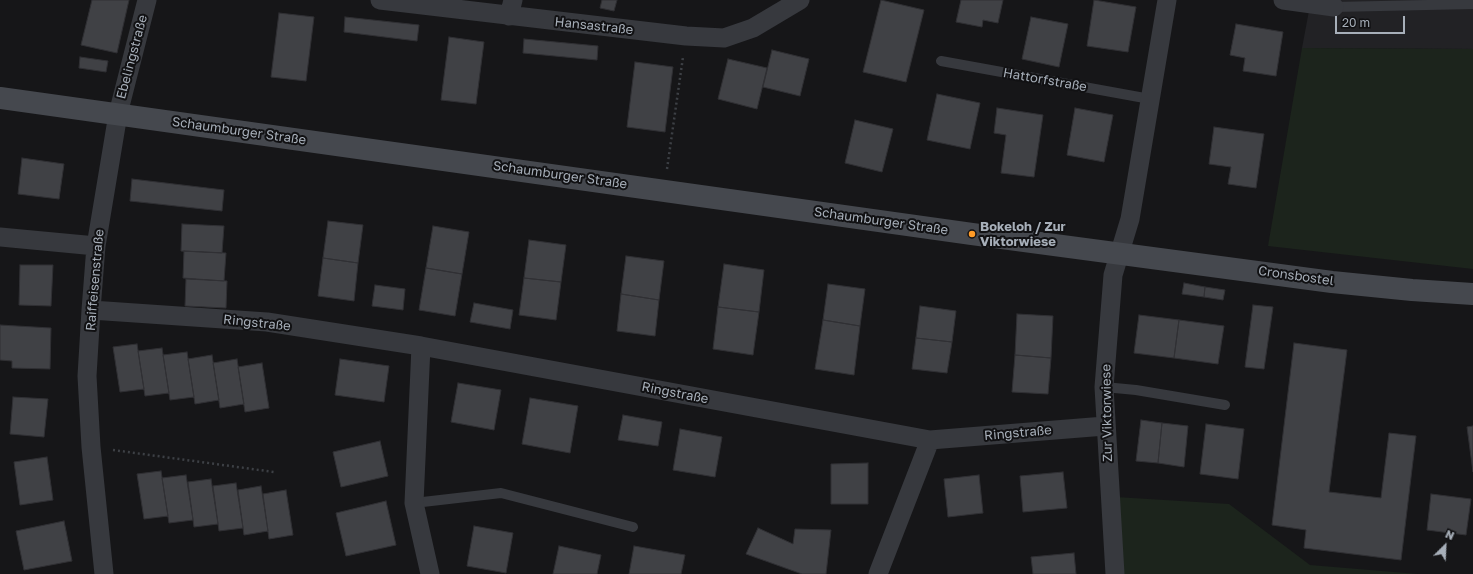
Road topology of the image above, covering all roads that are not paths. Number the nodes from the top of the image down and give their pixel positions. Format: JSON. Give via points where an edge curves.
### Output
{"nodes":[{"id":1,"x":147,"y":0,"type":"edge"},
{"id":2,"x":380,"y":0,"type":"edge"},
{"id":3,"x":800,"y":0,"type":"edge"},
{"id":4,"x":1167,"y":0,"type":"edge"},
{"id":5,"x":1283,"y":0,"type":"edge"},
{"id":6,"x":1473,"y":4,"type":"edge"},
{"id":7,"x":1334,"y":7,"type":"joint"},
{"id":8,"x":511,"y":8,"type":"edge"},
{"id":9,"x":941,"y":61,"type":"dead end"},
{"id":10,"x":0,"y":98,"type":"edge"},
{"id":11,"x":1150,"y":99,"type":"junction"},
{"id":12,"x":118,"y":114,"type":"junction"},
{"id":13,"x":0,"y":237,"type":"edge"},
{"id":14,"x":96,"y":246,"type":"junction"},
{"id":15,"x":1120,"y":253,"type":"junction"},
{"id":16,"x":1473,"y":294,"type":"edge"},
{"id":17,"x":91,"y":310,"type":"junction"},
{"id":18,"x":421,"y":346,"type":"junction"},
{"id":19,"x":1104,"y":387,"type":"junction"},
{"id":20,"x":1225,"y":405,"type":"dead end"},
{"id":21,"x":1105,"y":426,"type":"junction"},
{"id":22,"x":930,"y":440,"type":"junction"},
{"id":23,"x":414,"y":503,"type":"junction"},
{"id":24,"x":633,"y":527,"type":"dead end"},
{"id":25,"x":104,"y":574,"type":"edge"},
{"id":26,"x":430,"y":574,"type":"edge"},
{"id":27,"x":878,"y":574,"type":"edge"},
{"id":28,"x":1115,"y":574,"type":"edge"}],
"edges":[{"from":1,"to":12,"type":"street","name":"Ebelingstraße"},
{"from":2,"to":8,"type":"street","name":"Hansastraße"},
{"from":3,"to":8,"type":"street","name":"Hansastraße","via":[[753,28],[724,38],[686,36]]},
{"from":4,"to":11,"type":"street"},
{"from":5,"to":7,"type":"street"},
{"from":6,"to":7,"type":"lane"},
{"from":9,"to":11,"type":"lane","name":"Hattorfstraße"},
{"from":10,"to":12,"type":"street","name":"Schaumburger Straße"},
{"from":11,"to":15,"type":"street","via":[[1130,219]]},
{"from":12,"to":14,"type":"street","name":"Raiffeisenstraße"},
{"from":12,"to":15,"type":"street","name":"Schaumburger Straße"},
{"from":13,"to":14,"type":"street"},
{"from":14,"to":17,"type":"street","name":"Raiffeisenstraße"},
{"from":15,"to":16,"type":"street","name":"Cronsbostel","via":[[1332,282]]},
{"from":15,"to":19,"type":"street","name":"Zur Viktorwiese","via":[[1113,275]]},
{"from":17,"to":18,"type":"street","name":"Ringstraße","via":[[267,322]]},
{"from":17,"to":25,"type":"street","name":"Raiffeisenstraße","via":[[87,376],[91,447]]},
{"from":18,"to":22,"type":"street","name":"Ringstraße"},
{"from":18,"to":23,"type":"street"},
{"from":19,"to":20,"type":"lane"},
{"from":19,"to":21,"type":"street","name":"Zur Viktorwiese"},
{"from":21,"to":22,"type":"street","name":"Ringstraße"},
{"from":21,"to":28,"type":"street","name":"Zur Viktorwiese"},
{"from":22,"to":27,"type":"street"},
{"from":23,"to":24,"type":"lane","via":[[502,493]]},
{"from":23,"to":26,"type":"street"}]}
